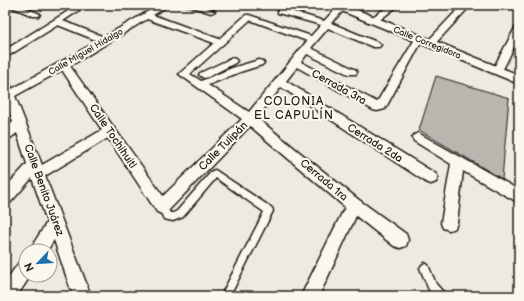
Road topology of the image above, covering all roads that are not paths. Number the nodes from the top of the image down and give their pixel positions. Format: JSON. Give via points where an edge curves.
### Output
{"nodes":[{"id":1,"x":11,"y":5,"type":"edge"},
{"id":2,"x":83,"y":5,"type":"edge"},
{"id":3,"x":165,"y":5,"type":"edge"},
{"id":4,"x":191,"y":5,"type":"edge"},
{"id":5,"x":395,"y":5,"type":"edge"},
{"id":6,"x":339,"y":6,"type":"edge"},
{"id":7,"x":466,"y":7,"type":"dead end"},
{"id":8,"x":211,"y":11,"type":"dead end"},
{"id":9,"x":281,"y":11,"type":"dead end"},
{"id":10,"x":36,"y":14,"type":"dead end"},
{"id":11,"x":147,"y":16,"type":"junction"},
{"id":12,"x":374,"y":20,"type":"junction"},
{"id":13,"x":56,"y":21,"type":"junction"},
{"id":14,"x":326,"y":24,"type":"junction"},
{"id":15,"x":519,"y":28,"type":"edge"},
{"id":16,"x":419,"y":39,"type":"junction"},
{"id":17,"x":105,"y":40,"type":"junction"},
{"id":18,"x":220,"y":42,"type":"junction"},
{"id":19,"x":430,"y":44,"type":"junction"},
{"id":20,"x":309,"y":45,"type":"junction"},
{"id":21,"x":376,"y":45,"type":"dead end"},
{"id":22,"x":5,"y":54,"type":"edge"},
{"id":23,"x":232,"y":61,"type":"dead end"},
{"id":24,"x":294,"y":62,"type":"junction"},
{"id":25,"x":260,"y":63,"type":"dead end"},
{"id":26,"x":64,"y":65,"type":"junction"},
{"id":27,"x":497,"y":71,"type":"junction"},
{"id":28,"x":352,"y":72,"type":"dead end"},
{"id":29,"x":192,"y":79,"type":"junction"},
{"id":30,"x":519,"y":80,"type":"edge"},
{"id":31,"x":280,"y":82,"type":"junction"},
{"id":32,"x":6,"y":92,"type":"edge"},
{"id":33,"x":250,"y":119,"type":"junction"},
{"id":34,"x":20,"y":123,"type":"junction"},
{"id":35,"x":110,"y":131,"type":"junction"},
{"id":36,"x":5,"y":136,"type":"edge"},
{"id":37,"x":418,"y":138,"type":"dead end"},
{"id":38,"x":458,"y":162,"type":"junction"},
{"id":39,"x":37,"y":169,"type":"junction"},
{"id":40,"x":431,"y":178,"type":"dead end"},
{"id":41,"x":519,"y":197,"type":"edge"},
{"id":42,"x":5,"y":198,"type":"edge"},
{"id":43,"x":354,"y":205,"type":"junction"},
{"id":44,"x":162,"y":207,"type":"junction"},
{"id":45,"x":449,"y":222,"type":"dead end"},
{"id":46,"x":56,"y":223,"type":"junction"},
{"id":47,"x":400,"y":240,"type":"dead end"},
{"id":48,"x":42,"y":243,"type":"edge"},
{"id":49,"x":425,"y":268,"type":"dead end"},
{"id":50,"x":18,"y":279,"type":"edge"},
{"id":51,"x":228,"y":291,"type":"dead end"},
{"id":52,"x":6,"y":296,"type":"edge"},
{"id":53,"x":82,"y":296,"type":"edge"},
{"id":54,"x":310,"y":296,"type":"edge"},
{"id":55,"x":441,"y":296,"type":"edge"}],
"edges":[{"from":1,"to":10,"type":"street"},
{"from":2,"to":13,"type":"street"},
{"from":3,"to":11,"type":"street","name":"Calle Miguel Hidalgo"},
{"from":4,"to":8,"type":"street"},
{"from":5,"to":12,"type":"street"},
{"from":6,"to":12,"type":"street","name":"Calle Corregidora"},
{"from":6,"to":14,"type":"street","name":"Calle Tulipán"},
{"from":7,"to":19,"type":"street"},
{"from":9,"to":14,"type":"street"},
{"from":11,"to":17,"type":"street","name":"Calle Miguel Hidalgo"},
{"from":11,"to":18,"type":"street"},
{"from":12,"to":16,"type":"street","name":"Calle Corregidora"},
{"from":13,"to":17,"type":"street"},
{"from":13,"to":22,"type":"street"},
{"from":14,"to":20,"type":"street","name":"Calle Tulipán"},
{"from":14,"to":21,"type":"street"},
{"from":15,"to":27,"type":"street"},
{"from":16,"to":19,"type":"street","name":"Calle Corregidora"},
{"from":16,"to":24,"type":"street","name":"Cerrada 3ra","via":[[381,106],[377,107]]},
{"from":17,"to":26,"type":"street","name":"Calle Miguel Hidalgo"},
{"from":18,"to":20,"type":"street","via":[[249,17]]},
{"from":18,"to":29,"type":"street"},
{"from":19,"to":27,"type":"street","name":"Calle Corregidora"},
{"from":20,"to":24,"type":"street","name":"Calle Tulipán"},
{"from":20,"to":28,"type":"street"},
{"from":23,"to":29,"type":"street"},
{"from":24,"to":31,"type":"street","name":"Calle Tulipán"},
{"from":25,"to":29,"type":"street"},
{"from":26,"to":32,"type":"street","name":"Calle Miguel Hidalgo"},
{"from":26,"to":35,"type":"street","name":"Calle Tochihuitl"},
{"from":27,"to":30,"type":"street","name":"Calle Corregidora"},
{"from":29,"to":33,"type":"street","name":"Cerrada 1ra"},
{"from":31,"to":33,"type":"street","name":"Calle Tulipán"},
{"from":31,"to":40,"type":"street","name":"Cerrada 2da"},
{"from":32,"to":34,"type":"street","name":"Calle Benito Juárez"},
{"from":33,"to":43,"type":"street","name":"Cerrada 1ra"},
{"from":33,"to":44,"type":"street","name":"Calle Tulipán"},
{"from":34,"to":36,"type":"street"},
{"from":34,"to":39,"type":"street","name":"Calle Benito Juárez"},
{"from":35,"to":39,"type":"street"},
{"from":35,"to":44,"type":"street","name":"Calle Tochihuitl"},
{"from":37,"to":38,"type":"street"},
{"from":38,"to":41,"type":"street"},
{"from":38,"to":45,"type":"street"},
{"from":39,"to":42,"type":"street"},
{"from":39,"to":46,"type":"street","name":"Calle Benito Juárez"},
{"from":43,"to":47,"type":"street","name":"Cerrada 1ra"},
{"from":43,"to":54,"type":"street"},
{"from":44,"to":51,"type":"lane","via":[[167,216],[180,214],[215,173],[269,211]]},
{"from":46,"to":48,"type":"street"},
{"from":46,"to":53,"type":"street","name":"Calle Benito Juárez"},
{"from":49,"to":55,"type":"lane","via":[[432,287]]},
{"from":50,"to":52,"type":"street"}]}
